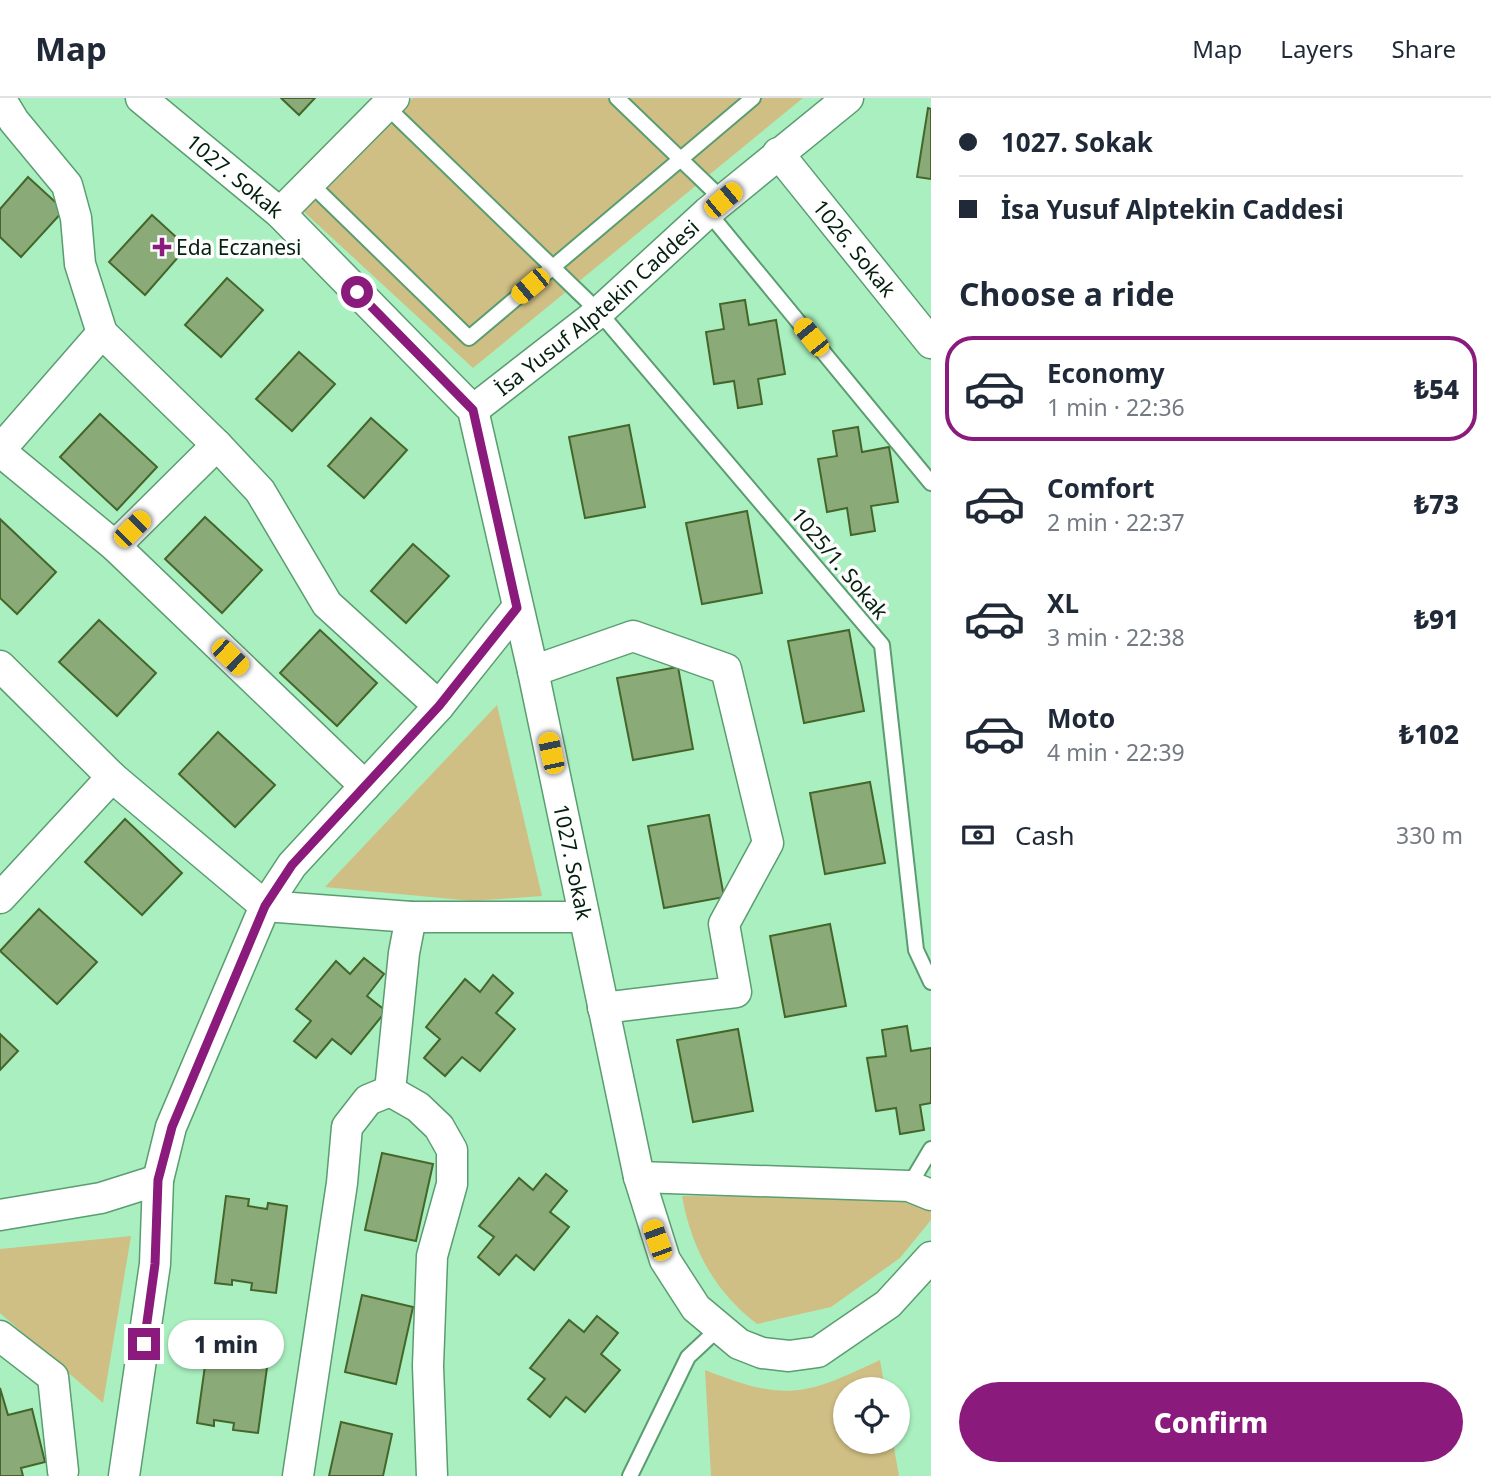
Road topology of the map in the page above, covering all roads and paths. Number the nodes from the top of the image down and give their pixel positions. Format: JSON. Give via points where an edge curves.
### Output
{"nodes":[{"id":1,"x":0,"y":98,"type":"edge"},
{"id":2,"x":141,"y":98,"type":"edge"},
{"id":3,"x":617,"y":98,"type":"edge"},
{"id":4,"x":753,"y":98,"type":"edge"},
{"id":5,"x":848,"y":98,"type":"edge"},
{"id":6,"x":390,"y":102,"type":"edge"},
{"id":7,"x":778,"y":153,"type":"junction"},
{"id":8,"x":682,"y":159,"type":"junction"},
{"id":9,"x":310,"y":183,"type":"junction"},
{"id":10,"x":715,"y":206,"type":"junction"},
{"id":11,"x":280,"y":213,"type":"junction"},
{"id":12,"x":550,"y":268,"type":"junction"},
{"id":13,"x":598,"y":312,"type":"junction"},
{"id":14,"x":102,"y":333,"type":"junction"},
{"id":15,"x":931,"y":343,"type":"edge"},
{"id":16,"x":473,"y":410,"type":"junction"},
{"id":17,"x":218,"y":445,"type":"junction"},
{"id":18,"x":0,"y":450,"type":"edge"},
{"id":19,"x":931,"y":483,"type":"edge"},
{"id":20,"x":115,"y":546,"type":"junction"},
{"id":21,"x":517,"y":608,"type":"junction"},
{"id":22,"x":0,"y":666,"type":"edge"},
{"id":23,"x":533,"y":671,"type":"junction"},
{"id":24,"x":439,"y":706,"type":"junction"},
{"id":25,"x":112,"y":777,"type":"junction"},
{"id":26,"x":365,"y":786,"type":"junction"},
{"id":27,"x":0,"y":898,"type":"edge"},
{"id":28,"x":265,"y":906,"type":"junction"},
{"id":29,"x":411,"y":917,"type":"junction"},
{"id":30,"x":584,"y":917,"type":"junction"},
{"id":31,"x":931,"y":982,"type":"edge"},
{"id":32,"x":603,"y":1008,"type":"junction"},
{"id":33,"x":390,"y":1091,"type":"junction"},
{"id":34,"x":931,"y":1149,"type":"edge"},
{"id":35,"x":639,"y":1177,"type":"junction"},
{"id":36,"x":158,"y":1180,"type":"junction"},
{"id":37,"x":920,"y":1190,"type":"edge"},
{"id":38,"x":0,"y":1215,"type":"edge"},
{"id":39,"x":931,"y":1257,"type":"edge"},
{"id":40,"x":718,"y":1329,"type":"junction"},
{"id":41,"x":0,"y":1336,"type":"edge"},
{"id":42,"x":63,"y":1471,"type":"dead end"},
{"id":43,"x":124,"y":1476,"type":"edge"},
{"id":44,"x":298,"y":1476,"type":"edge"},
{"id":45,"x":432,"y":1476,"type":"edge"},
{"id":46,"x":630,"y":1476,"type":"edge"}],
"edges":[{"from":1,"to":14,"type":"street","via":[[67,184],[80,264]]},
{"from":2,"to":11,"type":"street","name":"1027. Sokak"},
{"from":3,"to":8,"type":"lane"},
{"from":4,"to":8,"type":"lane"},
{"from":5,"to":7,"type":"street","name":"İsa Yusuf Alptekin Caddesi"},
{"from":6,"to":9,"type":"street"},
{"from":6,"to":12,"type":"lane","name":"1025/1. Sokak"},
{"from":7,"to":10,"type":"street","name":"İsa Yusuf Alptekin Caddesi"},
{"from":7,"to":15,"type":"street","name":"1026. Sokak"},
{"from":8,"to":10,"type":"lane"},
{"from":8,"to":12,"type":"lane"},
{"from":9,"to":11,"type":"street"},
{"from":9,"to":12,"type":"lane","via":[[469,338]]},
{"from":10,"to":13,"type":"street","name":"İsa Yusuf Alptekin Caddesi"},
{"from":10,"to":19,"type":"lane"},
{"from":11,"to":16,"type":"street","name":"1027. Sokak"},
{"from":12,"to":13,"type":"lane","name":"1025/1. Sokak"},
{"from":13,"to":16,"type":"street","name":"İsa Yusuf Alptekin Caddesi"},
{"from":13,"to":31,"type":"lane","name":"1025/1. Sokak","via":[[882,646],[916,950]]},
{"from":14,"to":17,"type":"street"},
{"from":14,"to":18,"type":"street"},
{"from":16,"to":21,"type":"street","name":"1027. Sokak"},
{"from":17,"to":20,"type":"street"},
{"from":17,"to":24,"type":"street","via":[[260,491],[327,604]]},
{"from":18,"to":20,"type":"street"},
{"from":20,"to":26,"type":"street"},
{"from":21,"to":23,"type":"street","name":"1027. Sokak"},
{"from":21,"to":24,"type":"street"},
{"from":22,"to":25,"type":"street"},
{"from":23,"to":30,"type":"street","name":"1027. Sokak"},
{"from":23,"to":32,"type":"street","via":[[633,636],[726,669],[768,844],[724,924],[736,992]]},
{"from":24,"to":26,"type":"street"},
{"from":25,"to":27,"type":"street"},
{"from":25,"to":28,"type":"street"},
{"from":26,"to":28,"type":"street","via":[[292,865]]},
{"from":28,"to":29,"type":"street"},
{"from":28,"to":36,"type":"street","via":[[172,1127]]},
{"from":29,"to":30,"type":"street"},
{"from":29,"to":33,"type":"street"},
{"from":30,"to":32,"type":"street","name":"1027. Sokak"},
{"from":32,"to":35,"type":"street","name":"1027. Sokak"},
{"from":33,"to":44,"type":"street","via":[[368,1100],[348,1127]]},
{"from":33,"to":45,"type":"street","via":[[418,1107],[439,1127],[453,1150],[452,1184],[432,1256],[428,1366]]},
{"from":34,"to":37,"type":"lane"},
{"from":35,"to":37,"type":"street"},
{"from":35,"to":40,"type":"street","name":"1027. Sokak","via":[[665,1260],[696,1307]]},
{"from":36,"to":38,"type":"street","via":[[102,1198]]},
{"from":36,"to":43,"type":"street","via":[[155,1264]]},
{"from":39,"to":40,"type":"street","name":"1027. Sokak","via":[[888,1304],[818,1352],[762,1353]]},
{"from":40,"to":46,"type":"lane","via":[[688,1357]]},
{"from":41,"to":42,"type":"street","via":[[53,1377]]}]}
